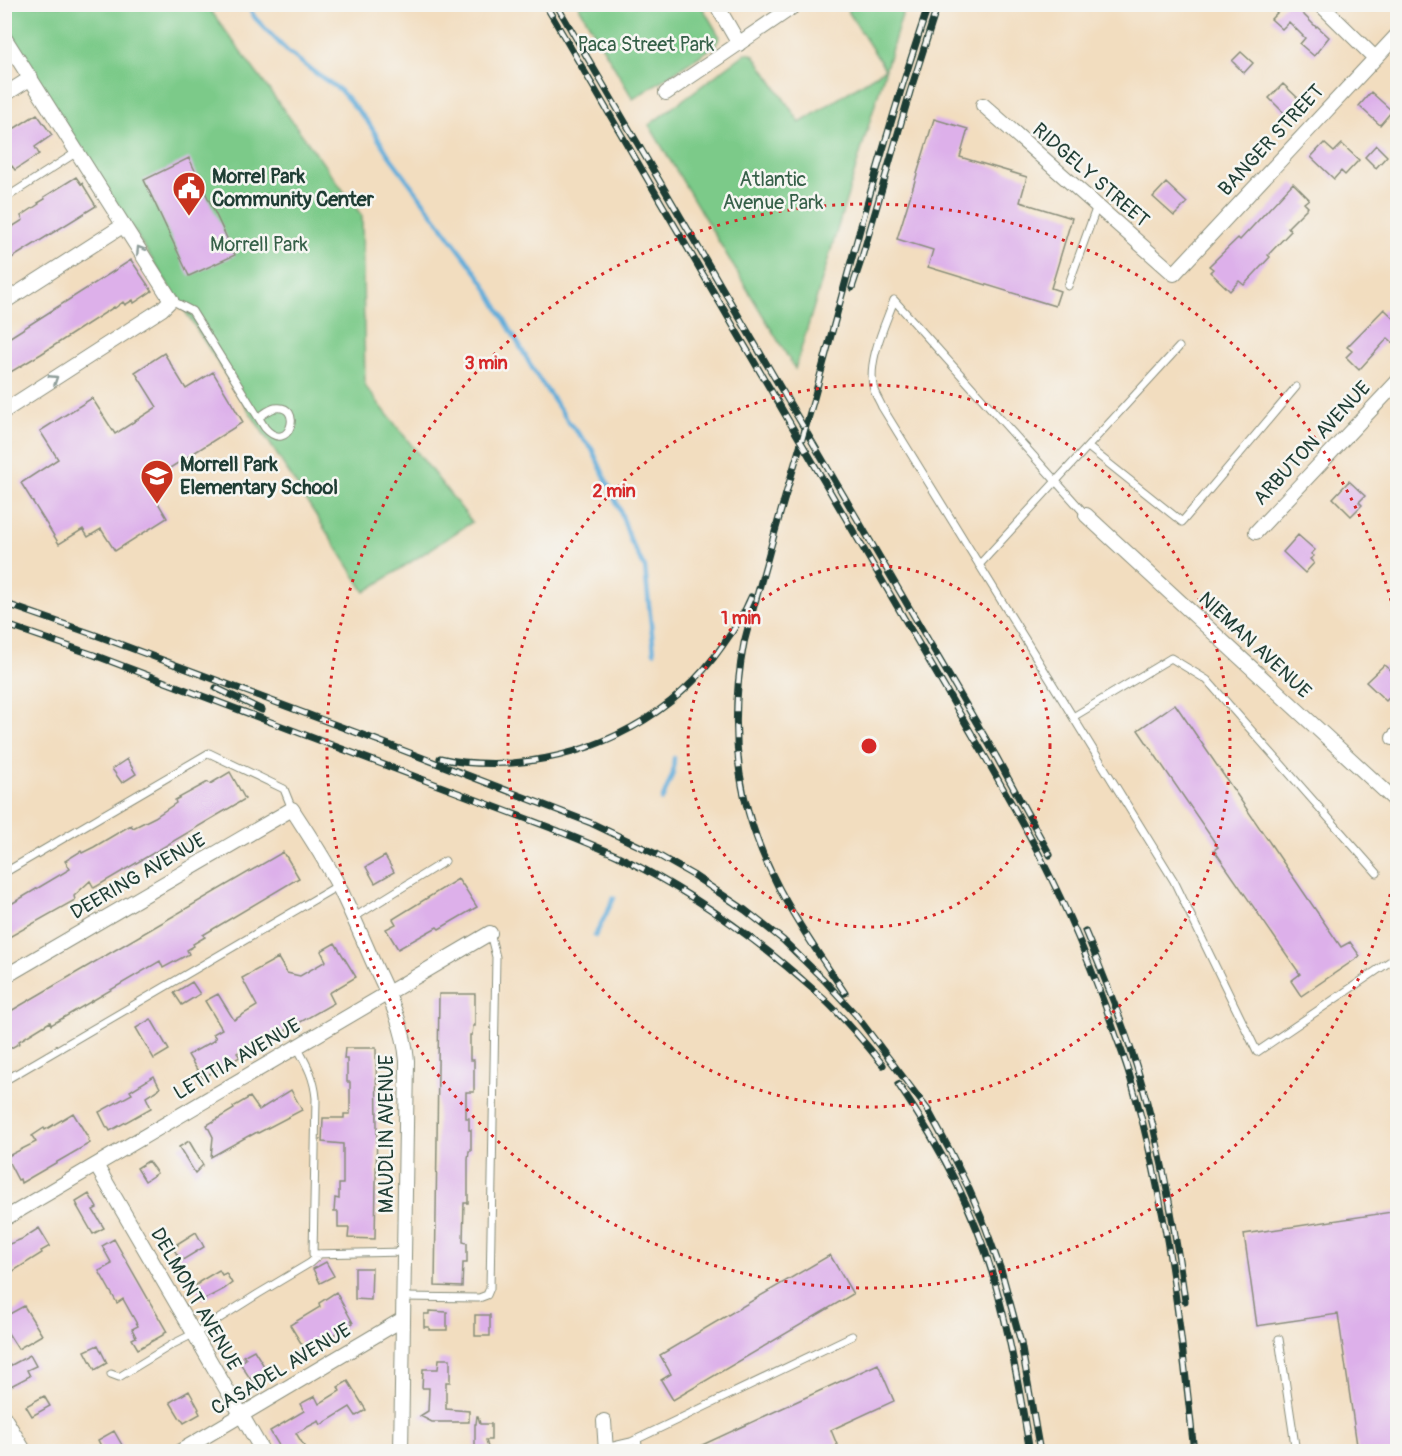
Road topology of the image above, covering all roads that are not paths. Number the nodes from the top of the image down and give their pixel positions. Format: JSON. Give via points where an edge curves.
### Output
{"nodes":[{"id":1,"x":716,"y":4,"type":"edge"},
{"id":2,"x":797,"y":4,"type":"edge"},
{"id":3,"x":1320,"y":4,"type":"edge"},
{"id":4,"x":1398,"y":34,"type":"edge"},
{"id":5,"x":4,"y":37,"type":"edge"},
{"id":6,"x":739,"y":44,"type":"junction"},
{"id":7,"x":1375,"y":58,"type":"junction"},
{"id":8,"x":31,"y":78,"type":"junction"},
{"id":9,"x":666,"y":93,"type":"dead end"},
{"id":10,"x":4,"y":95,"type":"edge"},
{"id":11,"x":983,"y":105,"type":"dead end"},
{"id":12,"x":77,"y":152,"type":"junction"},
{"id":13,"x":4,"y":198,"type":"edge"},
{"id":14,"x":1097,"y":206,"type":"junction"},
{"id":15,"x":124,"y":225,"type":"junction"},
{"id":16,"x":1174,"y":273,"type":"joint"},
{"id":17,"x":1068,"y":286,"type":"dead end"},
{"id":18,"x":171,"y":300,"type":"junction"},
{"id":19,"x":4,"y":302,"type":"edge"},
{"id":20,"x":1179,"y":347,"type":"dead end"},
{"id":21,"x":1398,"y":381,"type":"edge"},
{"id":22,"x":1296,"y":387,"type":"dead end"},
{"id":23,"x":4,"y":411,"type":"edge"},
{"id":24,"x":259,"y":417,"type":"junction"},
{"id":25,"x":1088,"y":447,"type":"junction"},
{"id":26,"x":1056,"y":482,"type":"junction"},
{"id":27,"x":1086,"y":515,"type":"joint"},
{"id":28,"x":1256,"y":532,"type":"dead end"},
{"id":29,"x":979,"y":565,"type":"junction"},
{"id":30,"x":1073,"y":717,"type":"junction"},
{"id":31,"x":1398,"y":803,"type":"edge"},
{"id":32,"x":292,"y":808,"type":"junction"},
{"id":33,"x":446,"y":861,"type":"dead end"},
{"id":34,"x":4,"y":873,"type":"edge"},
{"id":35,"x":1377,"y":873,"type":"dead end"},
{"id":36,"x":339,"y":885,"type":"junction"},
{"id":37,"x":353,"y":918,"type":"junction"},
{"id":38,"x":490,"y":933,"type":"joint"},
{"id":39,"x":1398,"y":956,"type":"edge"},
{"id":40,"x":4,"y":976,"type":"edge"},
{"id":41,"x":388,"y":994,"type":"junction"},
{"id":42,"x":297,"y":1047,"type":"junction"},
{"id":43,"x":4,"y":1081,"type":"edge"},
{"id":44,"x":96,"y":1165,"type":"junction"},
{"id":45,"x":4,"y":1219,"type":"edge"},
{"id":46,"x":405,"y":1252,"type":"junction"},
{"id":47,"x":320,"y":1254,"type":"junction"},
{"id":48,"x":404,"y":1297,"type":"junction"},
{"id":49,"x":403,"y":1319,"type":"junction"},
{"id":50,"x":194,"y":1334,"type":"junction"},
{"id":51,"x":852,"y":1336,"type":"dead end"},
{"id":52,"x":1279,"y":1339,"type":"dead end"},
{"id":53,"x":111,"y":1374,"type":"dead end"},
{"id":54,"x":241,"y":1415,"type":"junction"},
{"id":55,"x":4,"y":1417,"type":"edge"},
{"id":56,"x":604,"y":1421,"type":"dead end"},
{"id":57,"x":637,"y":1439,"type":"junction"},
{"id":58,"x":605,"y":1450,"type":"edge"},
{"id":59,"x":25,"y":1452,"type":"edge"},
{"id":60,"x":179,"y":1452,"type":"edge"},
{"id":61,"x":263,"y":1452,"type":"edge"},
{"id":62,"x":401,"y":1452,"type":"edge"},
{"id":63,"x":639,"y":1452,"type":"edge"},
{"id":64,"x":1296,"y":1452,"type":"edge"}],
"edges":[{"from":1,"to":6,"type":"street"},
{"from":2,"to":6,"type":"street"},
{"from":3,"to":7,"type":"street"},
{"from":4,"to":7,"type":"street","name":"BANGER STREET"},
{"from":5,"to":8,"type":"street"},
{"from":6,"to":9,"type":"street"},
{"from":7,"to":16,"type":"street","name":"BANGER STREET"},
{"from":8,"to":10,"type":"street"},
{"from":8,"to":12,"type":"street"},
{"from":11,"to":14,"type":"street","name":"RIDGELY STREET"},
{"from":12,"to":13,"type":"lane"},
{"from":12,"to":15,"type":"street"},
{"from":14,"to":16,"type":"street","name":"RIDGELY STREET"},
{"from":14,"to":17,"type":"lane"},
{"from":18,"to":15,"type":"street","one_way":true},
{"from":15,"to":19,"type":"street"},
{"from":23,"to":18,"type":"street","one_way":true},
{"from":18,"to":24,"type":"lane","via":[[192,311]]},
{"from":20,"to":25,"type":"lane"},
{"from":21,"to":28,"type":"street","name":"ARBUTON AVENUE"},
{"from":22,"to":25,"type":"lane","via":[[1182,522]]},
{"from":24,"to":24,"type":"lane","via":[[270,434],[284,435],[291,426],[292,420],[284,409],[273,409]]},
{"from":25,"to":26,"type":"lane"},
{"from":26,"to":27,"type":"lane"},
{"from":26,"to":29,"type":"lane"},
{"from":26,"to":29,"type":"lane","via":[[894,300],[874,356],[874,391]]},
{"from":27,"to":31,"type":"street","name":"NIEMAN AVENUE"},
{"from":29,"to":30,"type":"lane"},
{"from":30,"to":35,"type":"lane","via":[[1171,658],[1207,680]]},
{"from":30,"to":39,"type":"lane","via":[[1174,881],[1257,1052]]},
{"from":32,"to":34,"type":"lane","via":[[284,789],[208,753]]},
{"from":32,"to":36,"type":"street","name":"MAUDLIN AVENUE"},
{"from":32,"to":40,"type":"street","name":"DEERING AVENUE"},
{"from":33,"to":37,"type":"lane"},
{"from":36,"to":37,"type":"street","name":"MAUDLIN AVENUE"},
{"from":36,"to":43,"type":"lane"},
{"from":37,"to":41,"type":"street","name":"MAUDLIN AVENUE"},
{"from":38,"to":41,"type":"street","name":"LETITIA AVENUE"},
{"from":38,"to":48,"type":"lane","via":[[496,957],[490,1288],[487,1295],[479,1298]]},
{"from":41,"to":42,"type":"street","name":"LETITIA AVENUE"},
{"from":41,"to":46,"type":"street","name":"MAUDLIN AVENUE","via":[[406,1044]]},
{"from":42,"to":44,"type":"street","name":"LETITIA AVENUE"},
{"from":42,"to":47,"type":"lane","via":[[310,1071],[316,1098],[313,1254]]},
{"from":44,"to":45,"type":"street","name":"LETITIA AVENUE"},
{"from":44,"to":50,"type":"street","name":"DELMONT AVENUE"},
{"from":46,"to":47,"type":"lane"},
{"from":46,"to":48,"type":"street","name":"MAUDLIN AVENUE"},
{"from":47,"to":50,"type":"lane"},
{"from":48,"to":49,"type":"street","name":"MAUDLIN AVENUE"},
{"from":49,"to":54,"type":"street","name":"CASADEL AVENUE"},
{"from":49,"to":62,"type":"street","name":"MAUDLIN AVENUE"},
{"from":50,"to":53,"type":"lane","via":[[119,1377]]},
{"from":50,"to":54,"type":"street","name":"DELMONT AVENUE"},
{"from":51,"to":57,"type":"lane"},
{"from":52,"to":64,"type":"lane"},
{"from":54,"to":60,"type":"street","name":"CASADEL AVENUE"},
{"from":54,"to":61,"type":"street","name":"DELMONT AVENUE"},
{"from":55,"to":59,"type":"street"},
{"from":56,"to":58,"type":"street"},
{"from":57,"to":58,"type":"lane"},
{"from":57,"to":63,"type":"lane"}]}
